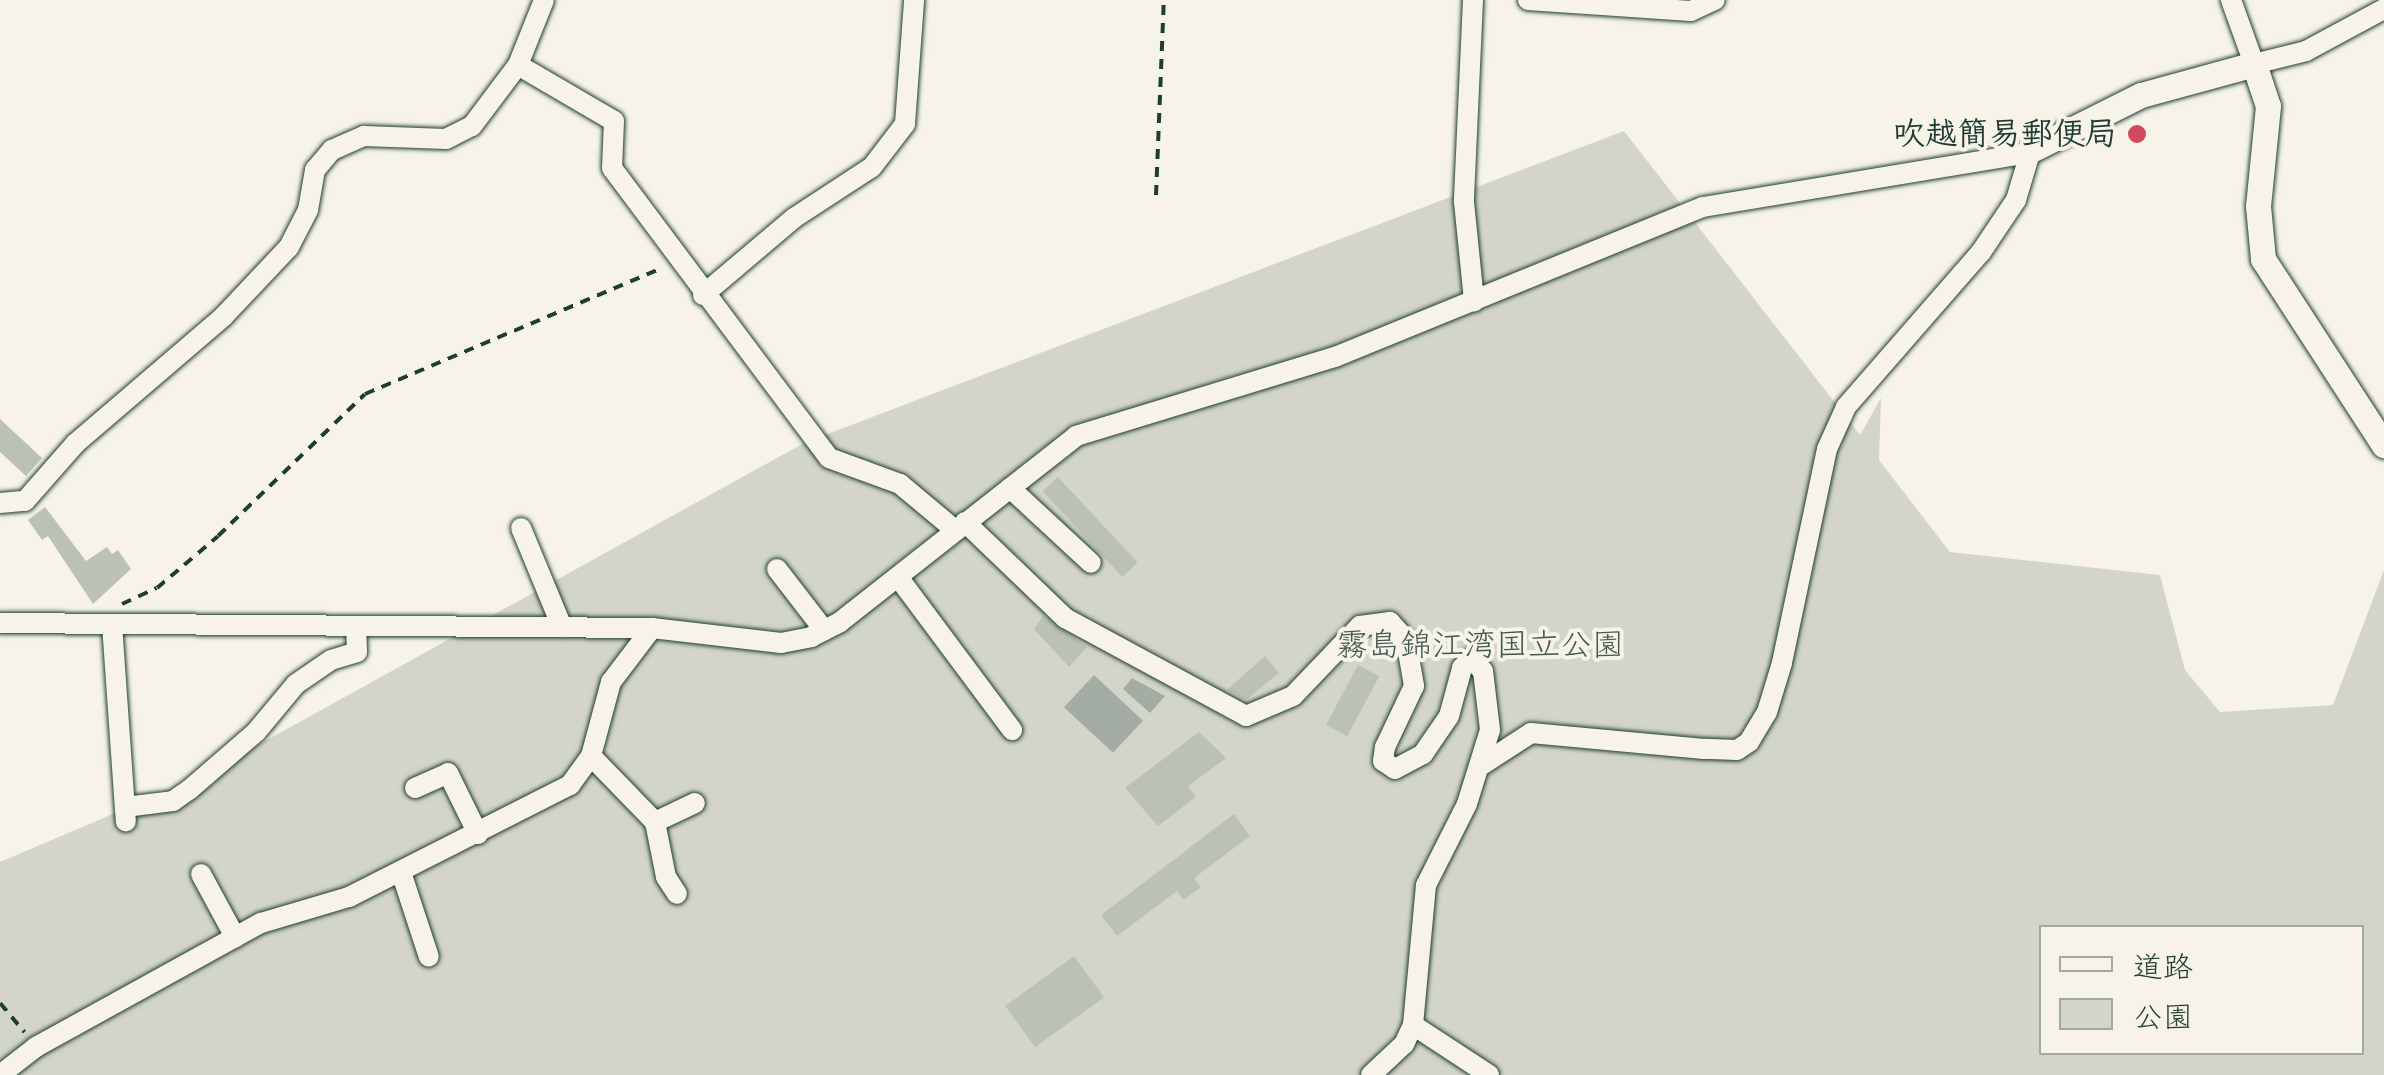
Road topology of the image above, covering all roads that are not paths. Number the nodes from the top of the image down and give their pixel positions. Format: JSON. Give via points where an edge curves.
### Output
{"nodes":[{"id":1,"x":544,"y":0,"type":"edge"},
{"id":2,"x":914,"y":0,"type":"edge"},
{"id":3,"x":1473,"y":0,"type":"edge"},
{"id":4,"x":1528,"y":0,"type":"edge"},
{"id":5,"x":1715,"y":0,"type":"edge"},
{"id":6,"x":2230,"y":0,"type":"edge"},
{"id":7,"x":2384,"y":8,"type":"edge"},
{"id":8,"x":518,"y":64,"type":"junction"},
{"id":9,"x":2254,"y":64,"type":"junction"},
{"id":10,"x":2028,"y":152,"type":"junction"},
{"id":11,"x":703,"y":295,"type":"junction"},
{"id":12,"x":1474,"y":301,"type":"junction"},
{"id":13,"x":2384,"y":445,"type":"edge"},
{"id":14,"x":1010,"y":488,"type":"junction"},
{"id":15,"x":0,"y":503,"type":"edge"},
{"id":16,"x":960,"y":526,"type":"junction"},
{"id":17,"x":520,"y":528,"type":"dead end"},
{"id":18,"x":1091,"y":563,"type":"dead end"},
{"id":19,"x":776,"y":569,"type":"dead end"},
{"id":20,"x":898,"y":576,"type":"junction"},
{"id":21,"x":0,"y":623,"type":"edge"},
{"id":22,"x":108,"y":624,"type":"junction"},
{"id":23,"x":356,"y":626,"type":"junction"},
{"id":24,"x":562,"y":628,"type":"junction"},
{"id":25,"x":652,"y":628,"type":"junction"},
{"id":26,"x":824,"y":630,"type":"junction"},
{"id":27,"x":1012,"y":730,"type":"dead end"},
{"id":28,"x":592,"y":756,"type":"junction"},
{"id":29,"x":1482,"y":765,"type":"junction"},
{"id":30,"x":415,"y":788,"type":"dead end"},
{"id":31,"x":696,"y":803,"type":"dead end"},
{"id":32,"x":655,"y":822,"type":"junction"},
{"id":33,"x":478,"y":834,"type":"junction"},
{"id":34,"x":402,"y":872,"type":"junction"},
{"id":35,"x":200,"y":874,"type":"dead end"},
{"id":36,"x":677,"y":894,"type":"dead end"},
{"id":37,"x":236,"y":937,"type":"junction"},
{"id":38,"x":430,"y":957,"type":"dead end"},
{"id":39,"x":1413,"y":1025,"type":"junction"},
{"id":40,"x":0,"y":1075,"type":"edge"},
{"id":41,"x":1371,"y":1075,"type":"edge"},
{"id":42,"x":1489,"y":1075,"type":"edge"}],
"edges":[{"from":1,"to":8,"type":"street"},
{"from":2,"to":11,"type":"street","via":[[905,124],[859,178],[794,218]]},
{"from":3,"to":12,"type":"street","via":[[1464,202]]},
{"from":4,"to":5,"type":"street","via":[[1692,11]]},
{"from":6,"to":9,"type":"street"},
{"from":7,"to":9,"type":"street","via":[[2306,51]]},
{"from":8,"to":11,"type":"street","via":[[614,121],[612,168],[662,227]]},
{"from":8,"to":15,"type":"street","via":[[472,126],[446,140],[364,136],[332,150],[315,170],[308,210],[289,247],[223,317],[76,443],[25,502]]},
{"from":9,"to":10,"type":"street","via":[[2140,95]]},
{"from":9,"to":13,"type":"street","via":[[2268,106],[2258,206],[2263,259]]},
{"from":10,"to":12,"type":"street","via":[[1703,207]]},
{"from":10,"to":29,"type":"street","via":[[2016,200],[1982,252],[1846,407],[1827,449],[1777,679],[1748,742],[1736,750],[1704,749],[1532,733]]},
{"from":11,"to":16,"type":"street","via":[[830,458],[900,484]]},
{"from":12,"to":14,"type":"street","via":[[1335,357],[1076,436]]},
{"from":14,"to":16,"type":"street"},
{"from":14,"to":18,"type":"street"},
{"from":16,"to":20,"type":"street"},
{"from":16,"to":29,"type":"street","via":[[1064,618],[1246,716],[1293,696],[1360,626],[1390,622],[1406,640],[1414,686],[1385,747],[1384,761],[1395,769],[1423,754],[1450,716],[1462,668],[1472,659],[1483,671],[1490,730]]},
{"from":17,"to":24,"type":"street"},
{"from":19,"to":26,"type":"street"},
{"from":20,"to":26,"type":"street"},
{"from":20,"to":27,"type":"street"},
{"from":21,"to":22,"type":"street"},
{"from":22,"to":23,"type":"street"},
{"from":22,"to":23,"type":"street","via":[[126,814],[190,790],[256,732],[296,684],[331,660],[358,652]]},
{"from":23,"to":24,"type":"street"},
{"from":24,"to":25,"type":"street"},
{"from":25,"to":26,"type":"street","via":[[781,643]]},
{"from":25,"to":28,"type":"street","via":[[611,682]]},
{"from":28,"to":32,"type":"street"},
{"from":28,"to":33,"type":"street","via":[[570,785]]},
{"from":29,"to":39,"type":"street","via":[[1426,885]]},
{"from":30,"to":33,"type":"street","via":[[448,773]]},
{"from":31,"to":32,"type":"street"},
{"from":32,"to":36,"type":"street","via":[[666,877]]},
{"from":33,"to":34,"type":"street"},
{"from":34,"to":37,"type":"street"},
{"from":34,"to":38,"type":"street"},
{"from":35,"to":37,"type":"street"},
{"from":37,"to":40,"type":"street","via":[[36,1047]]},
{"from":39,"to":41,"type":"street","via":[[1404,1044]]},
{"from":39,"to":42,"type":"street"}]}
